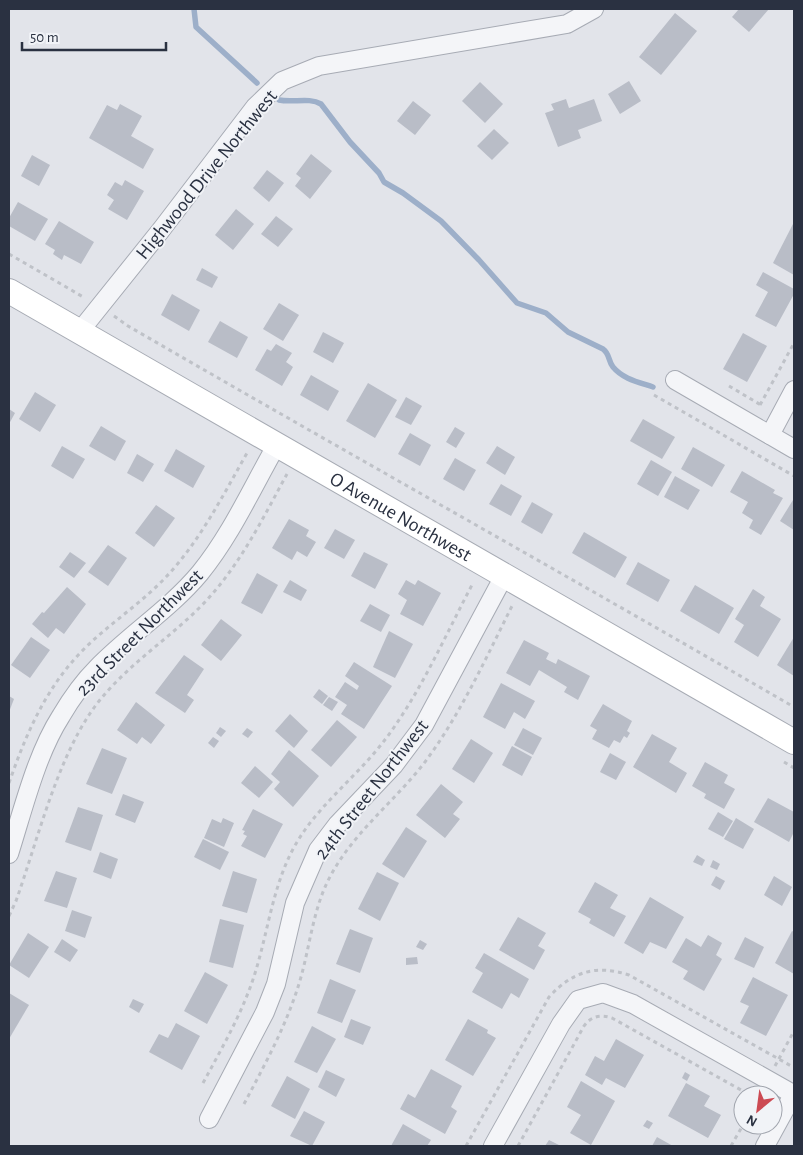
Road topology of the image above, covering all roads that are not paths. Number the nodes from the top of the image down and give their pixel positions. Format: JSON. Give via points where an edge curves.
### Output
{"nodes":[{"id":1,"x":594,"y":9,"type":"edge"},
{"id":2,"x":9,"y":291,"type":"edge"},
{"id":3,"x":80,"y":331,"type":"junction"},
{"id":4,"x":675,"y":380,"type":"dead end"},
{"id":5,"x":794,"y":390,"type":"edge"},
{"id":6,"x":770,"y":435,"type":"junction"},
{"id":7,"x":276,"y":446,"type":"junction"},
{"id":8,"x":794,"y":449,"type":"edge"},
{"id":9,"x":504,"y":576,"type":"junction"},
{"id":10,"x":794,"y":742,"type":"edge"},
{"id":11,"x":9,"y":854,"type":"edge"},
{"id":12,"x":794,"y":1094,"type":"edge"},
{"id":13,"x":209,"y":1119,"type":"dead end"},
{"id":14,"x":493,"y":1146,"type":"edge"},
{"id":15,"x":765,"y":1146,"type":"edge"}],
"edges":[{"from":1,"to":3,"type":"street","name":"Highwood Drive Northwest","via":[[567,24],[320,66],[282,81],[255,107]]},
{"from":2,"to":3,"type":"street","name":"O Avenue Northwest"},
{"from":3,"to":7,"type":"street","name":"O Avenue Northwest"},
{"from":4,"to":6,"type":"street"},
{"from":5,"to":6,"type":"street"},
{"from":6,"to":8,"type":"street"},
{"from":7,"to":9,"type":"street","name":"O Avenue Northwest"},
{"from":7,"to":11,"type":"street","name":"23rd Street Northwest","via":[[222,543],[201,572],[176,600],[98,668],[77,691],[45,748]]},
{"from":9,"to":10,"type":"street","name":"O Avenue Northwest"},
{"from":9,"to":13,"type":"street","name":"24th Street Northwest","via":[[424,725],[394,765],[318,850],[296,903],[276,984],[265,1012]]},
{"from":12,"to":14,"type":"street","via":[[634,1004],[603,993],[578,1000],[561,1024]]},
{"from":12,"to":15,"type":"street"}]}
